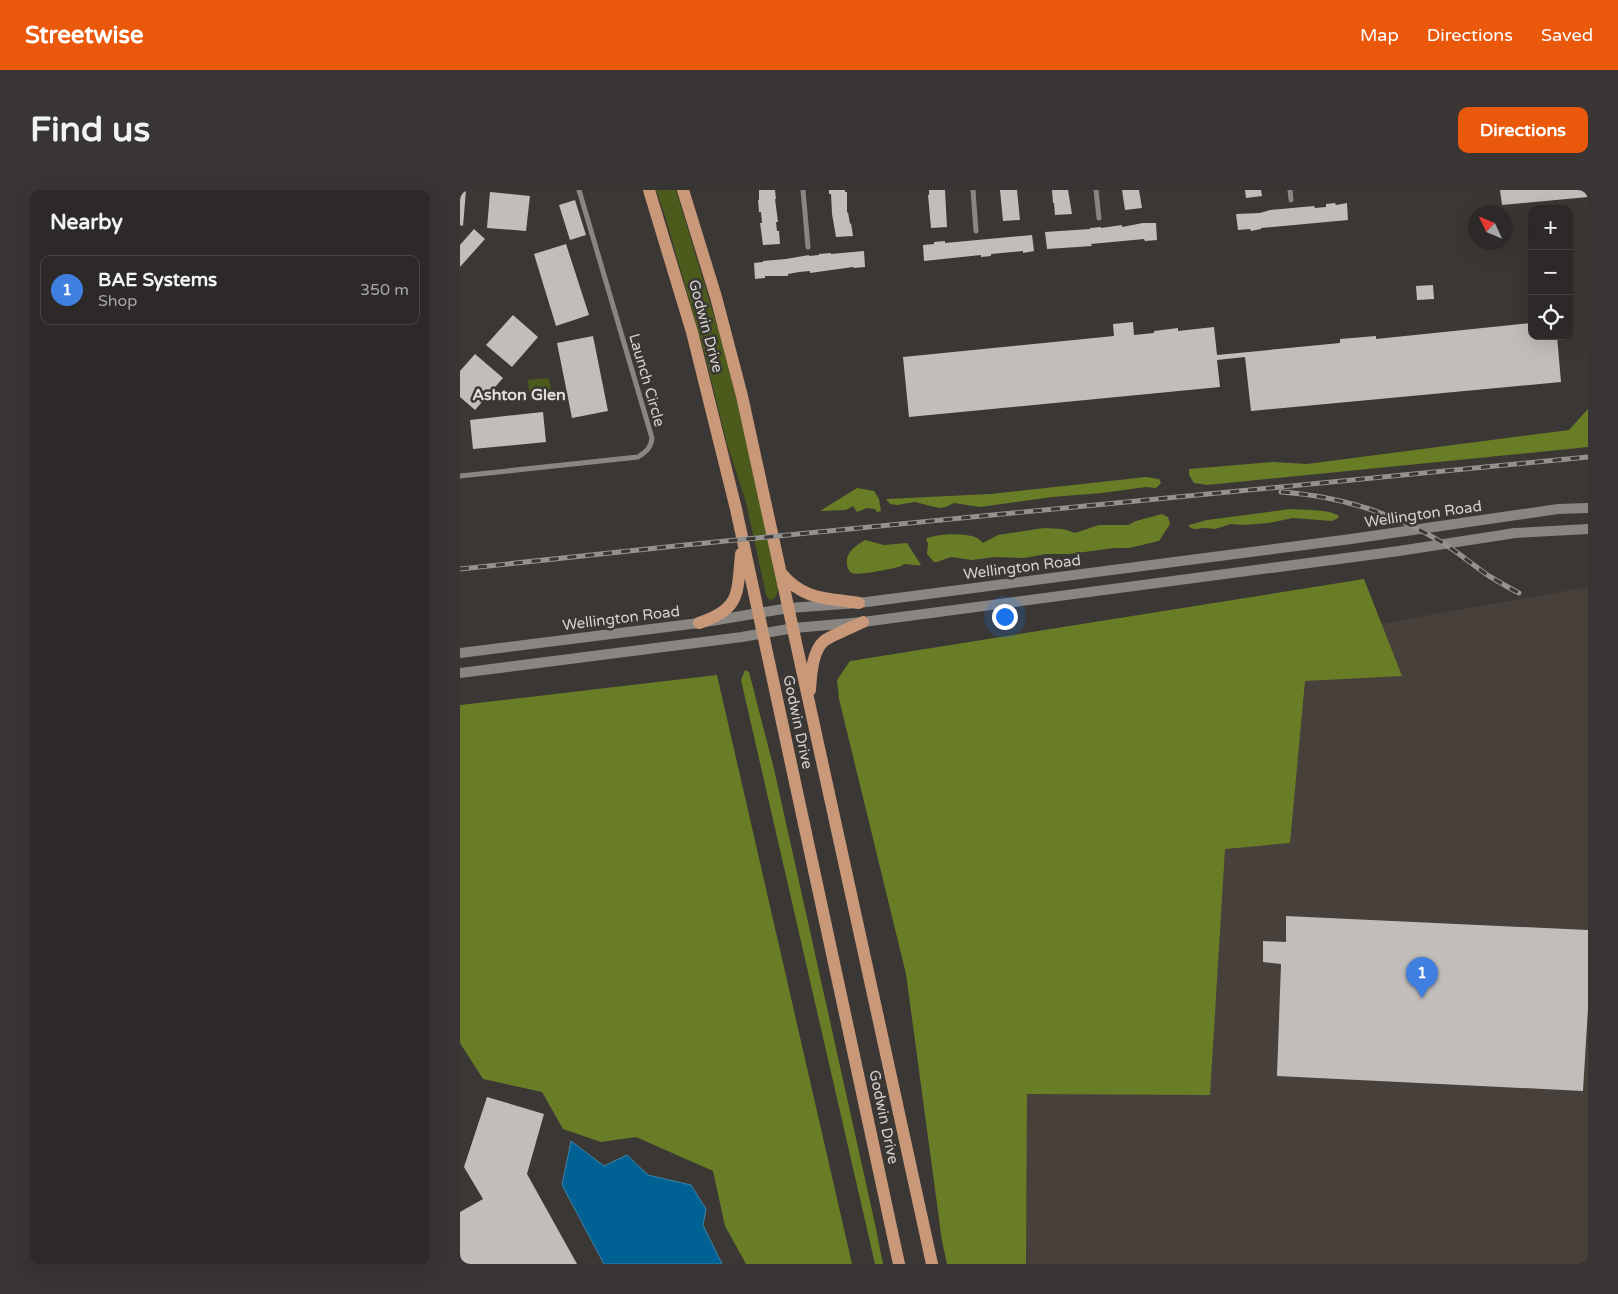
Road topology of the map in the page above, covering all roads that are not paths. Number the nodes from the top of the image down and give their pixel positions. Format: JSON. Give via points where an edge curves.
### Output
{"nodes":[{"id":1,"x":579,"y":190,"type":"edge"},
{"id":2,"x":649,"y":190,"type":"edge"},
{"id":3,"x":683,"y":190,"type":"edge"},
{"id":4,"x":803,"y":190,"type":"edge"},
{"id":5,"x":973,"y":190,"type":"edge"},
{"id":6,"x":1096,"y":190,"type":"edge"},
{"id":7,"x":1290,"y":190,"type":"edge"},
{"id":8,"x":1290,"y":200,"type":"dead end"},
{"id":9,"x":1099,"y":218,"type":"dead end"},
{"id":10,"x":976,"y":231,"type":"dead end"},
{"id":11,"x":808,"y":247,"type":"dead end"},
{"id":12,"x":460,"y":476,"type":"edge"},
{"id":13,"x":1588,"y":508,"type":"edge"},
{"id":14,"x":1588,"y":529,"type":"edge"},
{"id":15,"x":742,"y":539,"type":"junction"},
{"id":16,"x":782,"y":573,"type":"junction"},
{"id":17,"x":858,"y":603,"type":"junction"},
{"id":18,"x":789,"y":608,"type":"junction"},
{"id":19,"x":758,"y":613,"type":"junction"},
{"id":20,"x":863,"y":622,"type":"junction"},
{"id":21,"x":699,"y":624,"type":"junction"},
{"id":22,"x":794,"y":628,"type":"junction"},
{"id":23,"x":762,"y":634,"type":"junction"},
{"id":24,"x":460,"y":653,"type":"edge"},
{"id":25,"x":460,"y":674,"type":"edge"},
{"id":26,"x":809,"y":700,"type":"junction"},
{"id":27,"x":899,"y":1264,"type":"edge"},
{"id":28,"x":932,"y":1264,"type":"edge"}],
"edges":[{"from":1,"to":12,"type":"street","name":"Launch Circle","via":[[652,438],[651,444],[638,457]]},
{"from":2,"to":15,"type":"main road","name":"Godwin Drive","via":[[692,332]]},
{"from":3,"to":16,"type":"main road","name":"Godwin Drive","via":[[742,396]]},
{"from":4,"to":11,"type":"street"},
{"from":5,"to":10,"type":"street"},
{"from":6,"to":9,"type":"street"},
{"from":7,"to":8,"type":"street"},
{"from":13,"to":17,"type":"main road","name":"Wellington Road"},
{"from":14,"to":20,"type":"main road","via":[[1514,533]]},
{"from":15,"to":19,"type":"main road","name":"Godwin Drive"},
{"from":15,"to":21,"type":"main road","via":[[738,588],[731,606]]},
{"from":16,"to":17,"type":"main road","via":[[798,590],[811,596]]},
{"from":16,"to":18,"type":"main road","name":"Godwin Drive"},
{"from":17,"to":18,"type":"main road","name":"Wellington Road"},
{"from":18,"to":19,"type":"main road","name":"Wellington Road"},
{"from":18,"to":22,"type":"main road","name":"Godwin Drive"},
{"from":19,"to":21,"type":"main road","name":"Wellington Road"},
{"from":19,"to":23,"type":"main road","name":"Godwin Drive"},
{"from":20,"to":22,"type":"main road"},
{"from":20,"to":26,"type":"main road","via":[[824,641],[818,649]]},
{"from":21,"to":24,"type":"main road","name":"Wellington Road"},
{"from":22,"to":23,"type":"main road"},
{"from":22,"to":26,"type":"main road","name":"Godwin Drive"},
{"from":23,"to":25,"type":"main road"},
{"from":23,"to":27,"type":"main road","name":"Godwin Drive"},
{"from":26,"to":28,"type":"main road","name":"Godwin Drive"}]}
